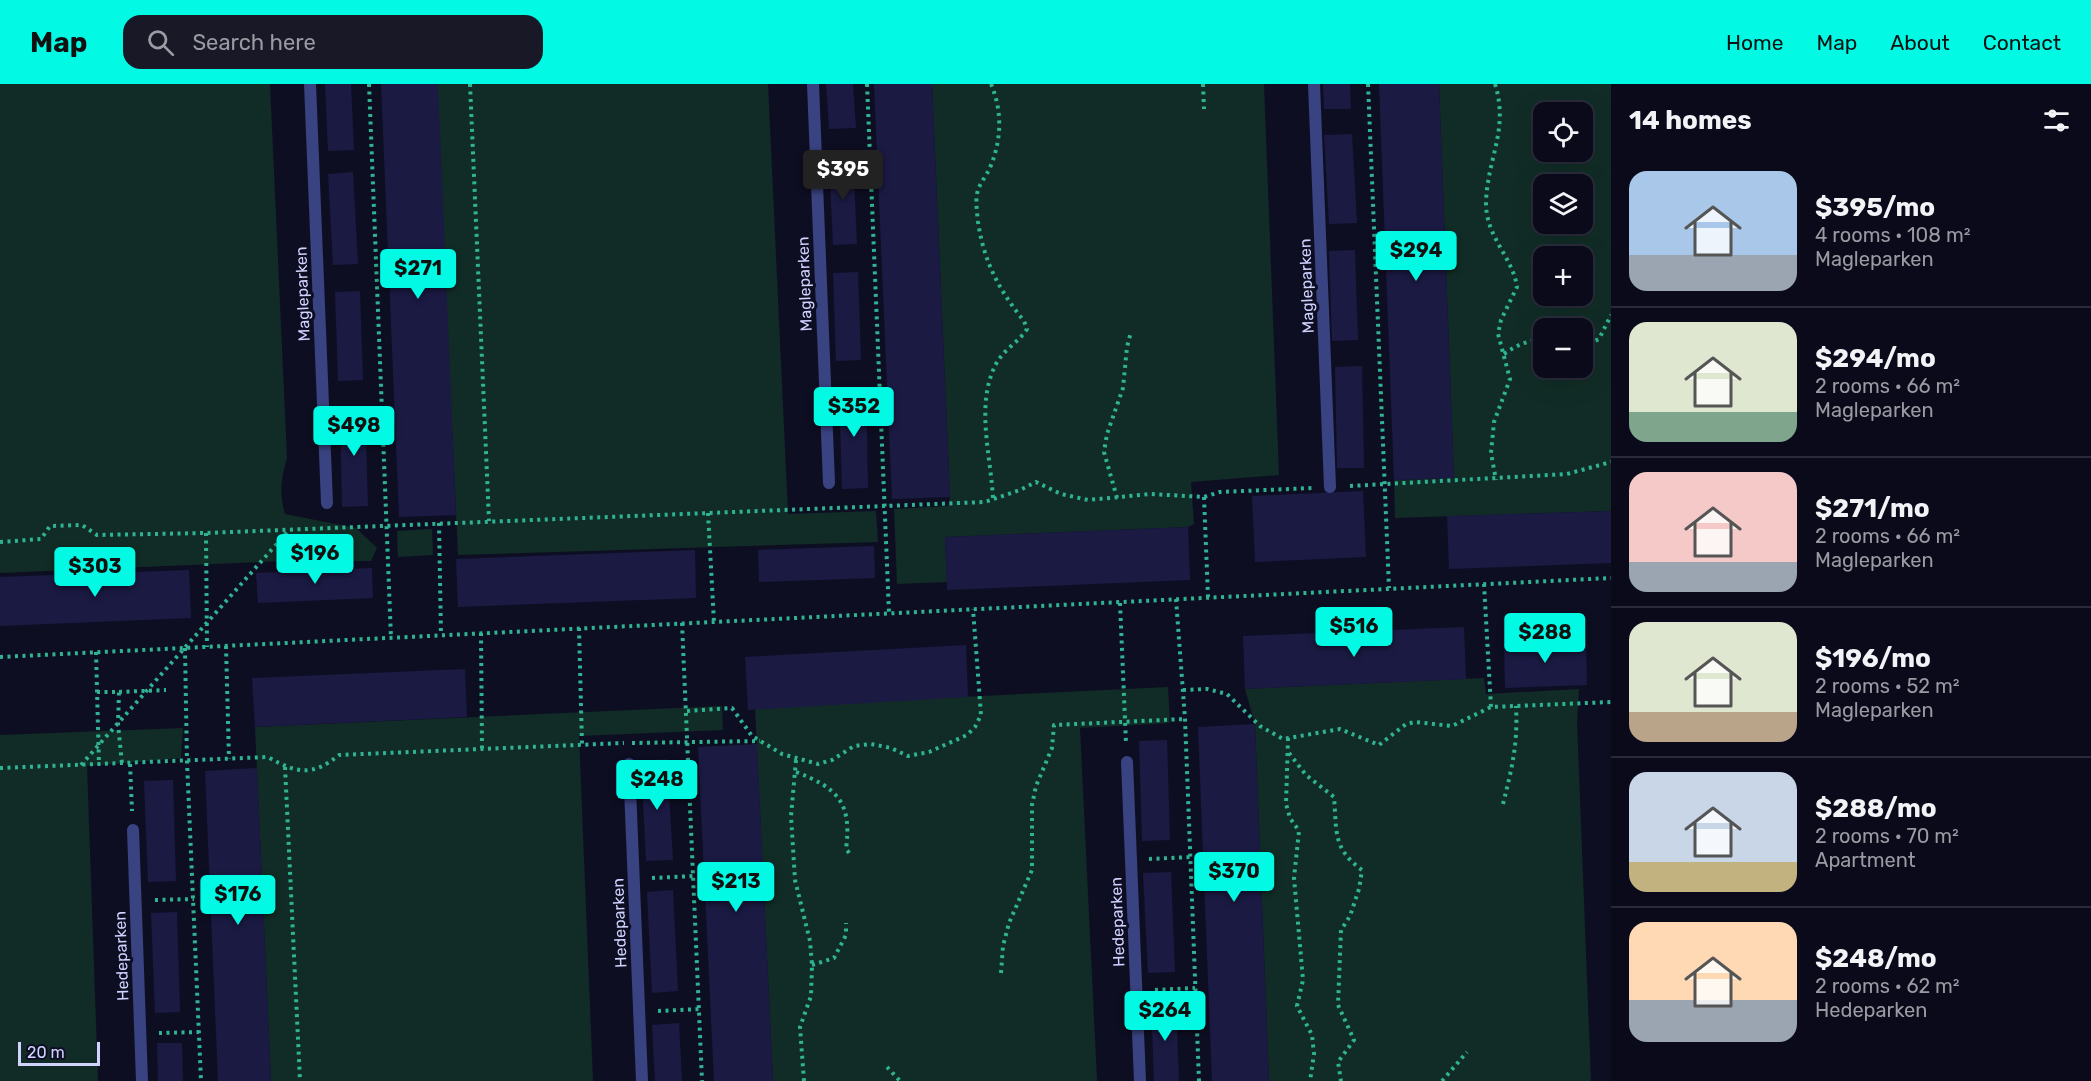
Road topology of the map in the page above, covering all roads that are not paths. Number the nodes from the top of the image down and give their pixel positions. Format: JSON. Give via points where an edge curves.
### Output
{"nodes":[{"id":1,"x":310,"y":84,"type":"edge"},
{"id":2,"x":813,"y":84,"type":"edge"},
{"id":3,"x":1314,"y":84,"type":"edge"},
{"id":4,"x":829,"y":483,"type":"dead end"},
{"id":5,"x":1330,"y":487,"type":"road end"},
{"id":6,"x":327,"y":503,"type":"dead end"},
{"id":7,"x":1127,"y":762,"type":"road end"},
{"id":8,"x":628,"y":764,"type":"dead end"},
{"id":9,"x":133,"y":830,"type":"road end"},
{"id":10,"x":142,"y":1081,"type":"edge"},
{"id":11,"x":642,"y":1081,"type":"edge"},
{"id":12,"x":1140,"y":1081,"type":"edge"}],
"edges":[{"from":1,"to":6,"type":"street","name":"Magleparken"},
{"from":2,"to":4,"type":"street","name":"Magleparken"},
{"from":3,"to":5,"type":"street","name":"Magleparken"},
{"from":7,"to":12,"type":"street","name":"Hedeparken"},
{"from":8,"to":11,"type":"street","name":"Hedeparken"},
{"from":9,"to":10,"type":"street","name":"Hedeparken"}]}
